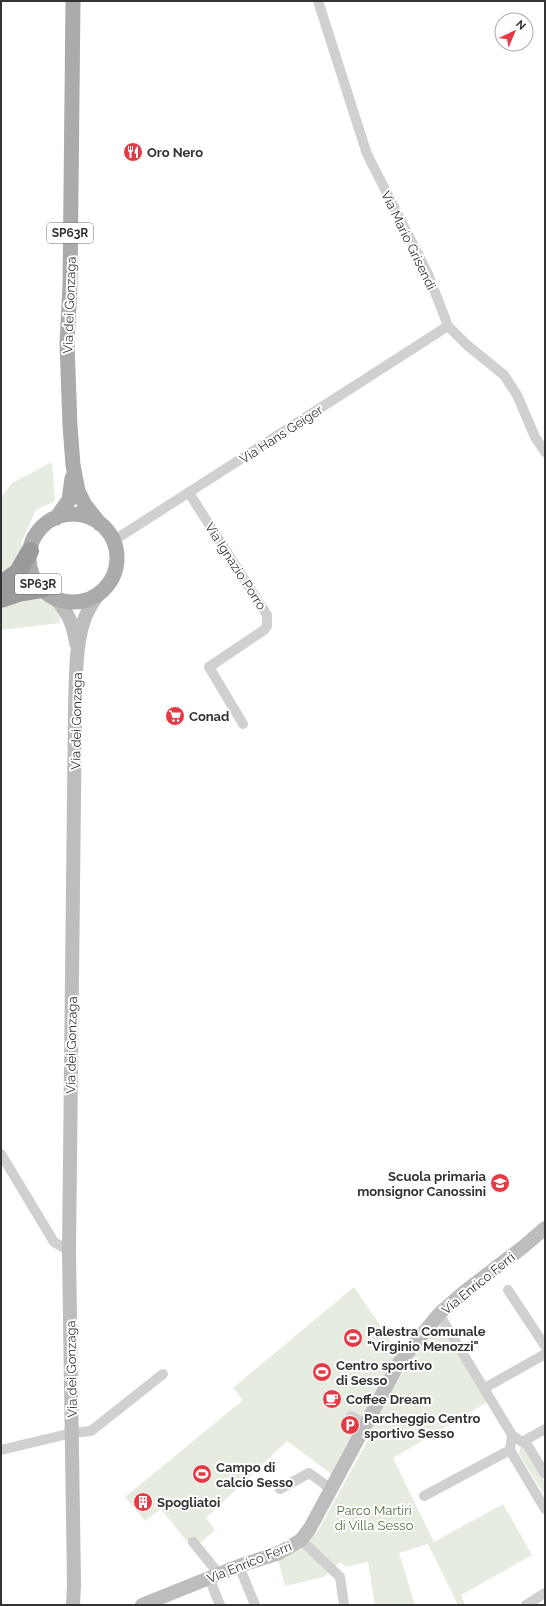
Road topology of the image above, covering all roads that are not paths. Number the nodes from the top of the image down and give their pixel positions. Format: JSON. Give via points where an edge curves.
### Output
{"nodes":[{"id":1,"x":73,"y":1,"type":"edge"},
{"id":2,"x":318,"y":1,"type":"edge"},
{"id":3,"x":448,"y":326,"type":"junction"},
{"id":4,"x":545,"y":452,"type":"edge"},
{"id":5,"x":73,"y":465,"type":"junction"},
{"id":6,"x":189,"y":493,"type":"junction"},
{"id":7,"x":56,"y":518,"type":"junction"},
{"id":8,"x":100,"y":524,"type":"junction"},
{"id":9,"x":113,"y":541,"type":"junction"},
{"id":10,"x":30,"y":551,"type":"junction"},
{"id":11,"x":1,"y":584,"type":"edge"},
{"id":12,"x":100,"y":592,"type":"junction"},
{"id":13,"x":49,"y":593,"type":"junction"},
{"id":14,"x":1,"y":599,"type":"edge"},
{"id":15,"x":77,"y":657,"type":"junction"},
{"id":16,"x":243,"y":724,"type":"dead end"},
{"id":17,"x":1,"y":1154,"type":"edge"},
{"id":18,"x":545,"y":1228,"type":"edge"},
{"id":19,"x":69,"y":1251,"type":"junction"},
{"id":20,"x":508,"y":1290,"type":"dead end"},
{"id":21,"x":439,"y":1314,"type":"junction"},
{"id":22,"x":545,"y":1346,"type":"edge"},
{"id":23,"x":545,"y":1354,"type":"edge"},
{"id":24,"x":163,"y":1374,"type":"dead end"},
{"id":25,"x":485,"y":1388,"type":"junction"},
{"id":26,"x":351,"y":1416,"type":"dead end"},
{"id":27,"x":366,"y":1424,"type":"junction"},
{"id":28,"x":545,"y":1429,"type":"edge"},
{"id":29,"x":72,"y":1433,"type":"junction"},
{"id":30,"x":512,"y":1435,"type":"junction"},
{"id":31,"x":522,"y":1442,"type":"junction"},
{"id":32,"x":1,"y":1450,"type":"edge"},
{"id":33,"x":510,"y":1450,"type":"junction"},
{"id":34,"x":545,"y":1474,"type":"edge"},
{"id":35,"x":330,"y":1488,"type":"junction"},
{"id":36,"x":280,"y":1489,"type":"dead end"},
{"id":37,"x":424,"y":1496,"type":"dead end"},
{"id":38,"x":545,"y":1509,"type":"edge"},
{"id":39,"x":301,"y":1540,"type":"junction"},
{"id":40,"x":193,"y":1542,"type":"dead end"},
{"id":41,"x":239,"y":1566,"type":"junction"},
{"id":42,"x":214,"y":1576,"type":"junction"},
{"id":43,"x":545,"y":1594,"type":"edge"},
{"id":44,"x":73,"y":1605,"type":"edge"},
{"id":45,"x":142,"y":1605,"type":"edge"},
{"id":46,"x":220,"y":1605,"type":"edge"},
{"id":47,"x":255,"y":1605,"type":"edge"},
{"id":48,"x":344,"y":1605,"type":"edge"},
{"id":49,"x":526,"y":1605,"type":"edge"}],
"edges":[{"from":1,"to":5,"type":"main road","name":"Via dei Gonzaga","number":"SP63R","via":[[67,343]]},
{"from":2,"to":3,"type":"street","name":"Via Mario Grisendi","via":[[367,154],[428,274]]},
{"from":3,"to":4,"type":"street","name":"Via Mario Grisendi","via":[[504,375],[517,395],[535,437]]},
{"from":3,"to":6,"type":"street","name":"Via Hans Geiger"},
{"from":5,"to":7,"type":"main road","number":"SP63R","via":[[69,500]]},
{"from":5,"to":8,"type":"main road","number":"SP63R","via":[[78,491]]},
{"from":6,"to":9,"type":"street","name":"Via Hans Geiger"},
{"from":6,"to":16,"type":"street","name":"Via Ignazio Porro","via":[[267,615],[267,626],[264,630],[209,667]]},
{"from":7,"to":8,"type":"main road","number":"SP63R","via":[[63,515],[79,515],[94,519]]},
{"from":7,"to":10,"type":"main road","number":"SP63R","via":[[38,531]]},
{"from":8,"to":9,"type":"main road","number":"SP63R"},
{"from":9,"to":12,"type":"main road","number":"SP63R","via":[[117,555],[115,569],[109,582]]},
{"from":10,"to":11,"type":"highway","number":"SP63R","via":[[18,572]]},
{"from":10,"to":13,"type":"main road","number":"SP63R","via":[[32,571],[38,583]]},
{"from":12,"to":13,"type":"main road","number":"SP63R","via":[[78,601],[66,601]]},
{"from":12,"to":15,"type":"main road","name":"Via dei Gonzaga","via":[[87,611]]},
{"from":13,"to":14,"type":"highway","number":"SP63R","via":[[19,592]]},
{"from":13,"to":15,"type":"main road","name":"Via dei Gonzaga","via":[[68,614],[74,628]]},
{"from":15,"to":19,"type":"main road","name":"Via dei Gonzaga"},
{"from":17,"to":19,"type":"street","via":[[54,1242]]},
{"from":18,"to":21,"type":"main road","name":"Via Enrico Ferri"},
{"from":19,"to":29,"type":"main road","name":"Via dei Gonzaga"},
{"from":20,"to":22,"type":"street"},
{"from":21,"to":25,"type":"street"},
{"from":21,"to":27,"type":"main road","name":"Via Enrico Ferri","via":[[399,1363]]},
{"from":23,"to":25,"type":"street"},
{"from":24,"to":29,"type":"street","name":"Via dei Gonzaga","via":[[91,1431]]},
{"from":25,"to":30,"type":"street"},
{"from":26,"to":27,"type":"street"},
{"from":27,"to":35,"type":"main road","name":"Via Enrico Ferri"},
{"from":28,"to":31,"type":"street"},
{"from":29,"to":32,"type":"street"},
{"from":29,"to":44,"type":"main road","name":"Via dei Gonzaga"},
{"from":30,"to":31,"type":"street"},
{"from":30,"to":33,"type":"street"},
{"from":31,"to":34,"type":"street","via":[[528,1446]]},
{"from":33,"to":37,"type":"street"},
{"from":33,"to":38,"type":"street"},
{"from":35,"to":36,"type":"street","via":[[309,1473]]},
{"from":35,"to":39,"type":"main road","name":"Via Enrico Ferri","via":[[310,1528]]},
{"from":39,"to":41,"type":"main road","name":"Via Enrico Ferri","via":[[279,1552]]},
{"from":39,"to":48,"type":"street","via":[[340,1577]]},
{"from":40,"to":42,"type":"street"},
{"from":41,"to":42,"type":"main road","name":"Via Enrico Ferri"},
{"from":41,"to":47,"type":"street"},
{"from":42,"to":45,"type":"main road","name":"Via Enrico Ferri"},
{"from":42,"to":46,"type":"street"},
{"from":43,"to":49,"type":"street"}]}
